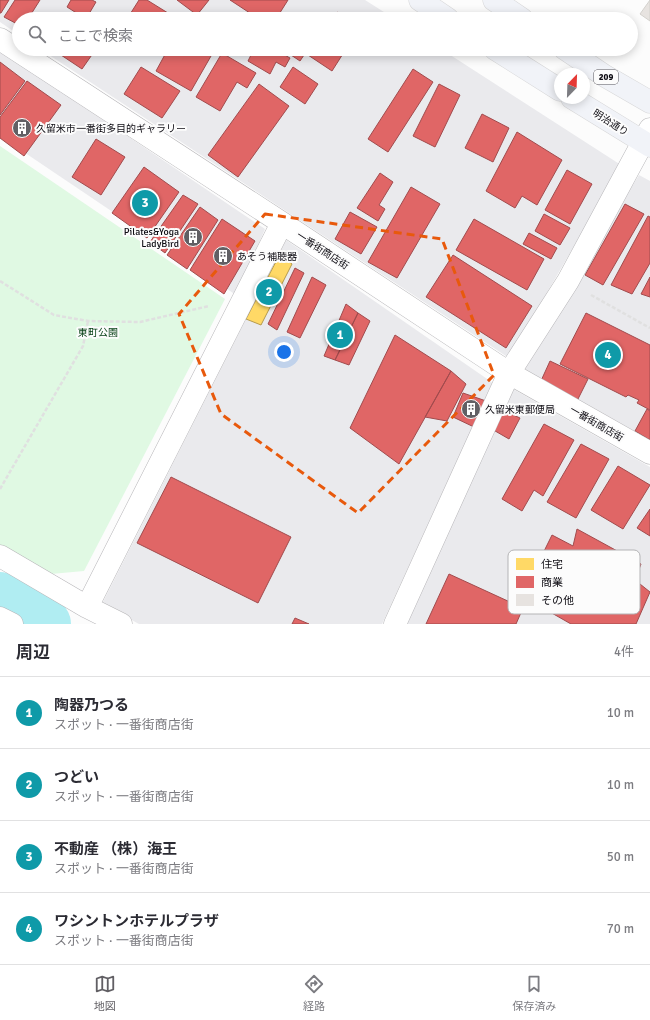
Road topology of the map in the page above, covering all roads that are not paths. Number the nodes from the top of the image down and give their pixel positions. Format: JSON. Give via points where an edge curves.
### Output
{"nodes":[{"id":1,"x":420,"y":0,"type":"edge"},
{"id":2,"x":494,"y":0,"type":"edge"},
{"id":3,"x":438,"y":12,"type":"edge"},
{"id":4,"x":512,"y":12,"type":"edge"},
{"id":5,"x":0,"y":39,"type":"edge"},
{"id":6,"x":12,"y":47,"type":"edge"},
{"id":7,"x":26,"y":56,"type":"edge"},
{"id":8,"x":506,"y":56,"type":"edge"},
{"id":9,"x":575,"y":56,"type":"edge"},
{"id":10,"x":554,"y":86,"type":"edge"},
{"id":11,"x":650,"y":102,"type":"edge"},
{"id":12,"x":583,"y":104,"type":"edge"},
{"id":13,"x":648,"y":139,"type":"edge"},
{"id":14,"x":282,"y":223,"type":"junction"},
{"id":15,"x":510,"y":373,"type":"junction"},
{"id":16,"x":650,"y":453,"type":"edge"},
{"id":17,"x":0,"y":556,"type":"edge"},
{"id":18,"x":87,"y":607,"type":"junction"},
{"id":19,"x":0,"y":618,"type":"edge"},
{"id":20,"x":12,"y":624,"type":"edge"},
{"id":21,"x":121,"y":624,"type":"edge"},
{"id":22,"x":395,"y":624,"type":"edge"}],
"edges":[{"from":1,"to":3,"type":"highway"},
{"from":2,"to":4,"type":"highway"},
{"from":5,"to":6,"type":"street","name":"一番街商店街"},
{"from":7,"to":14,"type":"street","name":"一番街商店街"},
{"from":8,"to":10,"type":"highway"},
{"from":9,"to":11,"type":"highway","number":"209"},
{"from":12,"to":13,"type":"highway","name":"明治通り"},
{"from":13,"to":15,"type":"street","via":[[568,281]]},
{"from":14,"to":15,"type":"street","name":"一番街商店街"},
{"from":14,"to":18,"type":"street"},
{"from":15,"to":16,"type":"street","name":"一番街商店街"},
{"from":15,"to":22,"type":"street"},
{"from":17,"to":18,"type":"street"},
{"from":18,"to":21,"type":"street"},
{"from":19,"to":20,"type":"street"}]}
